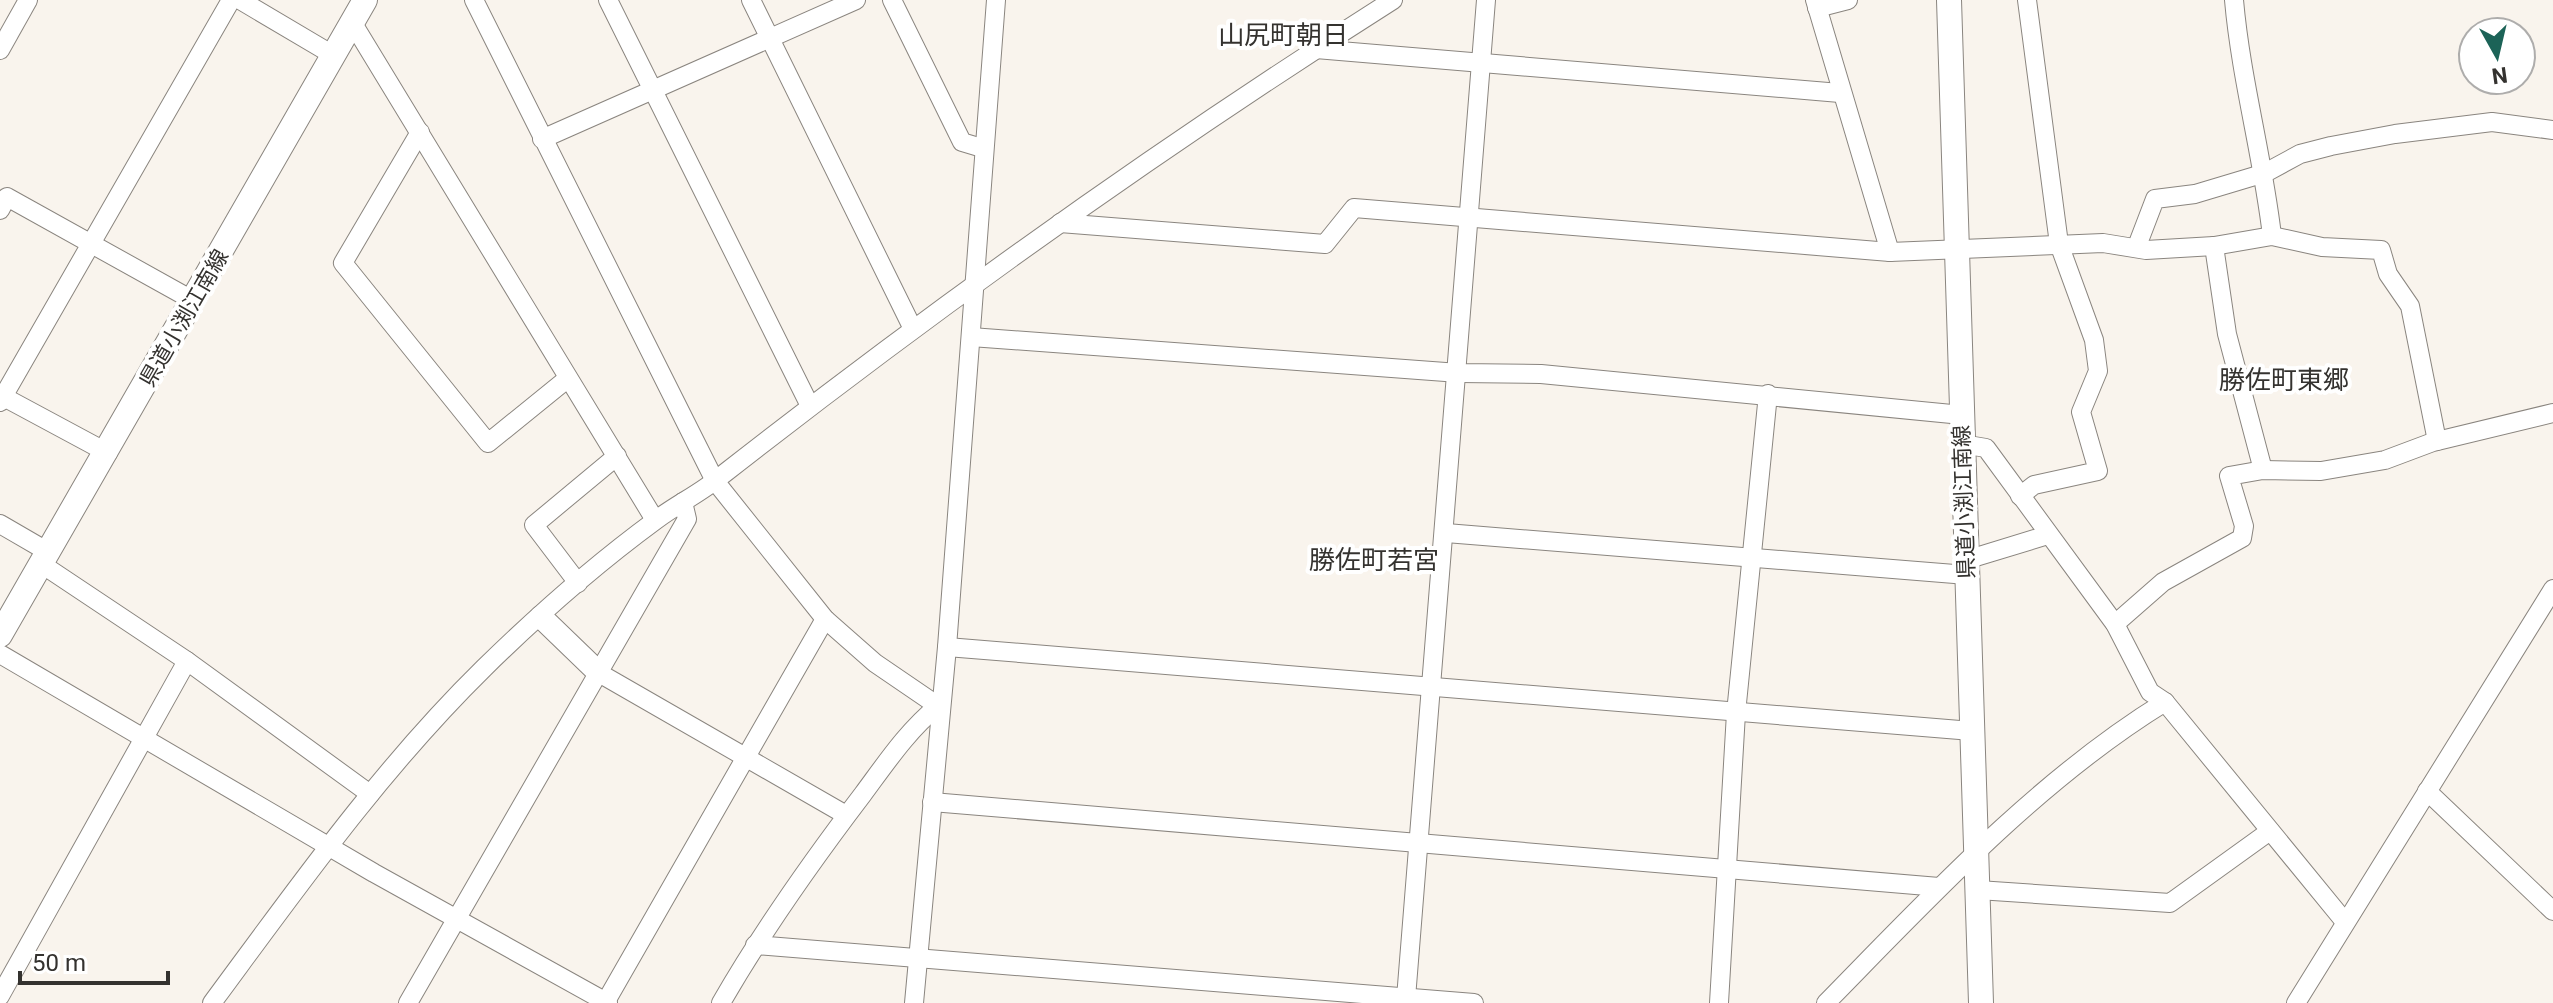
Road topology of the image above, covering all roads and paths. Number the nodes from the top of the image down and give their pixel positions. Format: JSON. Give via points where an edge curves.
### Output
{"nodes":[{"id":1,"x":28,"y":0,"type":"edge"},
{"id":2,"x":231,"y":0,"type":"edge"},
{"id":3,"x":240,"y":0,"type":"edge"},
{"id":4,"x":365,"y":0,"type":"edge"},
{"id":5,"x":474,"y":0,"type":"edge"},
{"id":6,"x":608,"y":0,"type":"edge"},
{"id":7,"x":751,"y":0,"type":"edge"},
{"id":8,"x":856,"y":0,"type":"edge"},
{"id":9,"x":892,"y":0,"type":"edge"},
{"id":10,"x":996,"y":0,"type":"edge"},
{"id":11,"x":1393,"y":0,"type":"edge"},
{"id":12,"x":1486,"y":0,"type":"edge"},
{"id":13,"x":1848,"y":0,"type":"edge"},
{"id":14,"x":1949,"y":0,"type":"edge"},
{"id":15,"x":2027,"y":0,"type":"edge"},
{"id":16,"x":2234,"y":0,"type":"edge"},
{"id":17,"x":1816,"y":4,"type":"edge"},
{"id":18,"x":352,"y":22,"type":"junction"},
{"id":19,"x":769,"y":36,"type":"junction"},
{"id":20,"x":1316,"y":49,"type":"junction"},
{"id":21,"x":0,"y":50,"type":"edge"},
{"id":22,"x":333,"y":55,"type":"junction"},
{"id":23,"x":1481,"y":62,"type":"junction"},
{"id":24,"x":652,"y":89,"type":"junction"},
{"id":25,"x":1840,"y":93,"type":"junction"},
{"id":26,"x":2553,"y":130,"type":"edge"},
{"id":27,"x":420,"y":132,"type":"junction"},
{"id":28,"x":542,"y":139,"type":"junction"},
{"id":29,"x":982,"y":148,"type":"junction"},
{"id":30,"x":2265,"y":173,"type":"junction"},
{"id":31,"x":0,"y":210,"type":"edge"},
{"id":32,"x":1468,"y":219,"type":"junction"},
{"id":33,"x":1060,"y":223,"type":"junction"},
{"id":34,"x":2272,"y":236,"type":"junction"},
{"id":35,"x":2059,"y":244,"type":"junction"},
{"id":36,"x":92,"y":245,"type":"junction"},
{"id":37,"x":2137,"y":246,"type":"junction"},
{"id":38,"x":2214,"y":246,"type":"junction"},
{"id":39,"x":1957,"y":250,"type":"junction"},
{"id":40,"x":1890,"y":252,"type":"junction"},
{"id":41,"x":971,"y":290,"type":"junction"},
{"id":42,"x":194,"y":301,"type":"junction"},
{"id":43,"x":913,"y":329,"type":"junction"},
{"id":44,"x":971,"y":337,"type":"junction"},
{"id":45,"x":1459,"y":373,"type":"junction"},
{"id":46,"x":567,"y":379,"type":"junction"},
{"id":47,"x":1768,"y":394,"type":"junction"},
{"id":48,"x":1,"y":398,"type":"edge"},
{"id":49,"x":810,"y":406,"type":"junction"},
{"id":50,"x":2553,"y":413,"type":"edge"},
{"id":51,"x":1962,"y":415,"type":"junction"},
{"id":52,"x":2437,"y":441,"type":"junction"},
{"id":53,"x":1962,"y":444,"type":"junction"},
{"id":54,"x":108,"y":453,"type":"junction"},
{"id":55,"x":617,"y":456,"type":"junction"},
{"id":56,"x":2263,"y":470,"type":"junction"},
{"id":57,"x":715,"y":481,"type":"junction"},
{"id":58,"x":2020,"y":496,"type":"junction"},
{"id":59,"x":683,"y":502,"type":"junction"},
{"id":60,"x":655,"y":520,"type":"junction"},
{"id":61,"x":0,"y":524,"type":"edge"},
{"id":62,"x":1446,"y":533,"type":"junction"},
{"id":63,"x":2048,"y":535,"type":"junction"},
{"id":64,"x":1752,"y":557,"type":"junction"},
{"id":65,"x":47,"y":559,"type":"junction"},
{"id":66,"x":1966,"y":567,"type":"junction"},
{"id":67,"x":578,"y":583,"type":"junction"},
{"id":68,"x":2553,"y":589,"type":"edge"},
{"id":69,"x":541,"y":617,"type":"junction"},
{"id":70,"x":825,"y":619,"type":"junction"},
{"id":71,"x":2553,"y":622,"type":"edge"},
{"id":72,"x":2115,"y":624,"type":"junction"},
{"id":73,"x":2533,"y":625,"type":"junction"},
{"id":74,"x":0,"y":635,"type":"edge"},
{"id":75,"x":947,"y":647,"type":"junction"},
{"id":76,"x":0,"y":654,"type":"edge"},
{"id":77,"x":187,"y":661,"type":"junction"},
{"id":78,"x":599,"y":673,"type":"junction"},
{"id":79,"x":1432,"y":689,"type":"junction"},
{"id":80,"x":2165,"y":702,"type":"junction"},
{"id":81,"x":938,"y":706,"type":"junction"},
{"id":82,"x":1736,"y":713,"type":"junction"},
{"id":83,"x":1972,"y":731,"type":"junction"},
{"id":84,"x":144,"y":740,"type":"junction"},
{"id":85,"x":744,"y":757,"type":"junction"},
{"id":86,"x":2427,"y":791,"type":"junction"},
{"id":87,"x":370,"y":794,"type":"junction"},
{"id":88,"x":932,"y":802,"type":"junction"},
{"id":89,"x":846,"y":815,"type":"junction"},
{"id":90,"x":2270,"y":831,"type":"junction"},
{"id":91,"x":1419,"y":843,"type":"junction"},
{"id":92,"x":328,"y":845,"type":"junction"},
{"id":93,"x":1977,"y":848,"type":"junction"},
{"id":94,"x":1727,"y":869,"type":"junction"},
{"id":95,"x":1939,"y":887,"type":"junction"},
{"id":96,"x":1978,"y":890,"type":"junction"},
{"id":97,"x":2553,"y":911,"type":"edge"},
{"id":98,"x":458,"y":916,"type":"junction"},
{"id":99,"x":2345,"y":922,"type":"junction"},
{"id":100,"x":755,"y":945,"type":"junction"},
{"id":101,"x":918,"y":958,"type":"junction"},
{"id":102,"x":0,"y":996,"type":"edge"},
{"id":103,"x":1351,"y":998,"type":"edge"},
{"id":104,"x":1406,"y":998,"type":"junction"},
{"id":105,"x":212,"y":1003,"type":"edge"},
{"id":106,"x":408,"y":1003,"type":"edge"},
{"id":107,"x":606,"y":1003,"type":"edge"},
{"id":108,"x":721,"y":1003,"type":"edge"},
{"id":109,"x":914,"y":1003,"type":"edge"},
{"id":110,"x":1474,"y":1003,"type":"edge"},
{"id":111,"x":1719,"y":1003,"type":"edge"},
{"id":112,"x":1826,"y":1003,"type":"edge"},
{"id":113,"x":1981,"y":1003,"type":"edge"},
{"id":114,"x":2296,"y":1003,"type":"edge"}],
"edges":[{"from":1,"to":21,"type":"street"},
{"from":2,"to":36,"type":"street"},
{"from":3,"to":22,"type":"street"},
{"from":4,"to":18,"type":"main road","name":"県道小渕江南線"},
{"from":5,"to":28,"type":"street"},
{"from":6,"to":24,"type":"street"},
{"from":7,"to":19,"type":"street"},
{"from":8,"to":19,"type":"street"},
{"from":9,"to":29,"type":"street","via":[[962,142]]},
{"from":10,"to":29,"type":"street"},
{"from":11,"to":20,"type":"street"},
{"from":12,"to":23,"type":"street"},
{"from":13,"to":17,"type":"street"},
{"from":14,"to":39,"type":"main road","name":"県道小渕江南線"},
{"from":15,"to":35,"type":"street"},
{"from":16,"to":30,"type":"street","via":[[2239,58]]},
{"from":17,"to":25,"type":"street"},
{"from":18,"to":22,"type":"main road","name":"県道小渕江南線"},
{"from":18,"to":27,"type":"street"},
{"from":19,"to":24,"type":"street"},
{"from":19,"to":43,"type":"street"},
{"from":20,"to":23,"type":"street"},
{"from":20,"to":33,"type":"street"},
{"from":22,"to":42,"type":"main road","name":"県道小渕江南線"},
{"from":23,"to":25,"type":"street"},
{"from":23,"to":32,"type":"street"},
{"from":24,"to":28,"type":"street"},
{"from":24,"to":49,"type":"street"},
{"from":25,"to":40,"type":"street"},
{"from":26,"to":30,"type":"street","via":[[2492,122],[2395,134],[2300,154]]},
{"from":27,"to":46,"type":"street"},
{"from":27,"to":46,"type":"street","via":[[343,263],[488,443]]},
{"from":28,"to":57,"type":"street"},
{"from":29,"to":41,"type":"street"},
{"from":30,"to":34,"type":"street"},
{"from":30,"to":37,"type":"street","via":[[2195,194],[2155,199]]},
{"from":31,"to":36,"type":"street","via":[[7,197]]},
{"from":32,"to":33,"type":"street","via":[[1354,208],[1325,244]]},
{"from":32,"to":40,"type":"street"},
{"from":32,"to":45,"type":"street"},
{"from":33,"to":41,"type":"street"},
{"from":34,"to":38,"type":"street"},
{"from":34,"to":52,"type":"street","via":[[2322,247],[2381,250],[2388,274],[2410,306]]},
{"from":35,"to":37,"type":"street"},
{"from":35,"to":39,"type":"street"},
{"from":35,"to":58,"type":"street","via":[[2094,340],[2098,371],[2081,412],[2098,471],[2034,485]]},
{"from":36,"to":42,"type":"street"},
{"from":36,"to":48,"type":"street"},
{"from":37,"to":38,"type":"street"},
{"from":38,"to":56,"type":"street","via":[[2227,334]]},
{"from":39,"to":40,"type":"street"},
{"from":39,"to":51,"type":"main road","name":"県道小渕江南線"},
{"from":41,"to":43,"type":"street"},
{"from":41,"to":44,"type":"street"},
{"from":42,"to":54,"type":"main road","name":"県道小渕江南線"},
{"from":43,"to":49,"type":"street"},
{"from":44,"to":45,"type":"street"},
{"from":44,"to":75,"type":"street"},
{"from":45,"to":47,"type":"street","via":[[1541,374]]},
{"from":45,"to":62,"type":"street"},
{"from":46,"to":55,"type":"street"},
{"from":47,"to":51,"type":"street"},
{"from":47,"to":64,"type":"street"},
{"from":48,"to":54,"type":"street"},
{"from":49,"to":57,"type":"street"},
{"from":50,"to":52,"type":"street"},
{"from":51,"to":53,"type":"main road","name":"県道小渕江南線"},
{"from":52,"to":56,"type":"street","via":[[2385,460],[2321,471]]},
{"from":53,"to":58,"type":"street","via":[[1986,448]]},
{"from":53,"to":66,"type":"main road","name":"県道小渕江南線"},
{"from":54,"to":65,"type":"main road","name":"県道小渕江南線"},
{"from":55,"to":60,"type":"street"},
{"from":55,"to":67,"type":"street","via":[[534,525]]},
{"from":56,"to":72,"type":"street","via":[[2229,476],[2244,526],[2242,538],[2163,582]]},
{"from":57,"to":59,"type":"street"},
{"from":57,"to":70,"type":"street"},
{"from":58,"to":63,"type":"street"},
{"from":59,"to":60,"type":"street"},
{"from":59,"to":78,"type":"street","via":[[687,519]]},
{"from":60,"to":67,"type":"street"},
{"from":61,"to":65,"type":"street"},
{"from":62,"to":64,"type":"street"},
{"from":62,"to":79,"type":"street"},
{"from":63,"to":66,"type":"street"},
{"from":63,"to":72,"type":"street"},
{"from":64,"to":66,"type":"street"},
{"from":64,"to":82,"type":"street"},
{"from":65,"to":74,"type":"main road","name":"県道小渕江南線"},
{"from":65,"to":77,"type":"street"},
{"from":66,"to":83,"type":"main road","name":"県道小渕江南線"},
{"from":67,"to":69,"type":"street"},
{"from":68,"to":73,"type":"street"},
{"from":69,"to":78,"type":"street"},
{"from":69,"to":87,"type":"street","via":[[483,669]]},
{"from":70,"to":81,"type":"street","via":[[875,663]]},
{"from":70,"to":85,"type":"street"},
{"from":71,"to":73,"type":"street"},
{"from":72,"to":80,"type":"street","via":[[2150,692]]},
{"from":73,"to":86,"type":"street"},
{"from":75,"to":79,"type":"street"},
{"from":75,"to":81,"type":"street"},
{"from":76,"to":84,"type":"street"},
{"from":77,"to":84,"type":"street"},
{"from":77,"to":87,"type":"street"},
{"from":78,"to":85,"type":"street"},
{"from":78,"to":98,"type":"street"},
{"from":79,"to":82,"type":"street"},
{"from":79,"to":91,"type":"street"},
{"from":80,"to":90,"type":"street"},
{"from":80,"to":93,"type":"street","via":[[2125,726]]},
{"from":81,"to":88,"type":"street"},
{"from":81,"to":89,"type":"street","via":[[917,723]]},
{"from":82,"to":83,"type":"street"},
{"from":82,"to":94,"type":"street"},
{"from":83,"to":93,"type":"main road","name":"県道小渕江南線"},
{"from":84,"to":92,"type":"street"},
{"from":84,"to":102,"type":"street"},
{"from":85,"to":89,"type":"street"},
{"from":85,"to":107,"type":"street"},
{"from":86,"to":97,"type":"street"},
{"from":86,"to":99,"type":"street"},
{"from":87,"to":92,"type":"street"},
{"from":88,"to":91,"type":"street"},
{"from":88,"to":101,"type":"street"},
{"from":89,"to":100,"type":"street"},
{"from":90,"to":96,"type":"street","via":[[2170,903]]},
{"from":90,"to":99,"type":"street"},
{"from":91,"to":94,"type":"street"},
{"from":91,"to":104,"type":"street"},
{"from":92,"to":98,"type":"street"},
{"from":92,"to":105,"type":"street"},
{"from":93,"to":95,"type":"street"},
{"from":93,"to":96,"type":"main road","name":"県道小渕江南線"},
{"from":94,"to":95,"type":"street"},
{"from":94,"to":111,"type":"street"},
{"from":95,"to":112,"type":"street"},
{"from":96,"to":113,"type":"main road","name":"県道小渕江南線"},
{"from":98,"to":106,"type":"street"},
{"from":98,"to":107,"type":"street"},
{"from":99,"to":114,"type":"street"},
{"from":100,"to":101,"type":"street"},
{"from":100,"to":108,"type":"street"},
{"from":101,"to":103,"type":"street"},
{"from":101,"to":109,"type":"street"},
{"from":103,"to":104,"type":"street"},
{"from":104,"to":110,"type":"street"}]}
